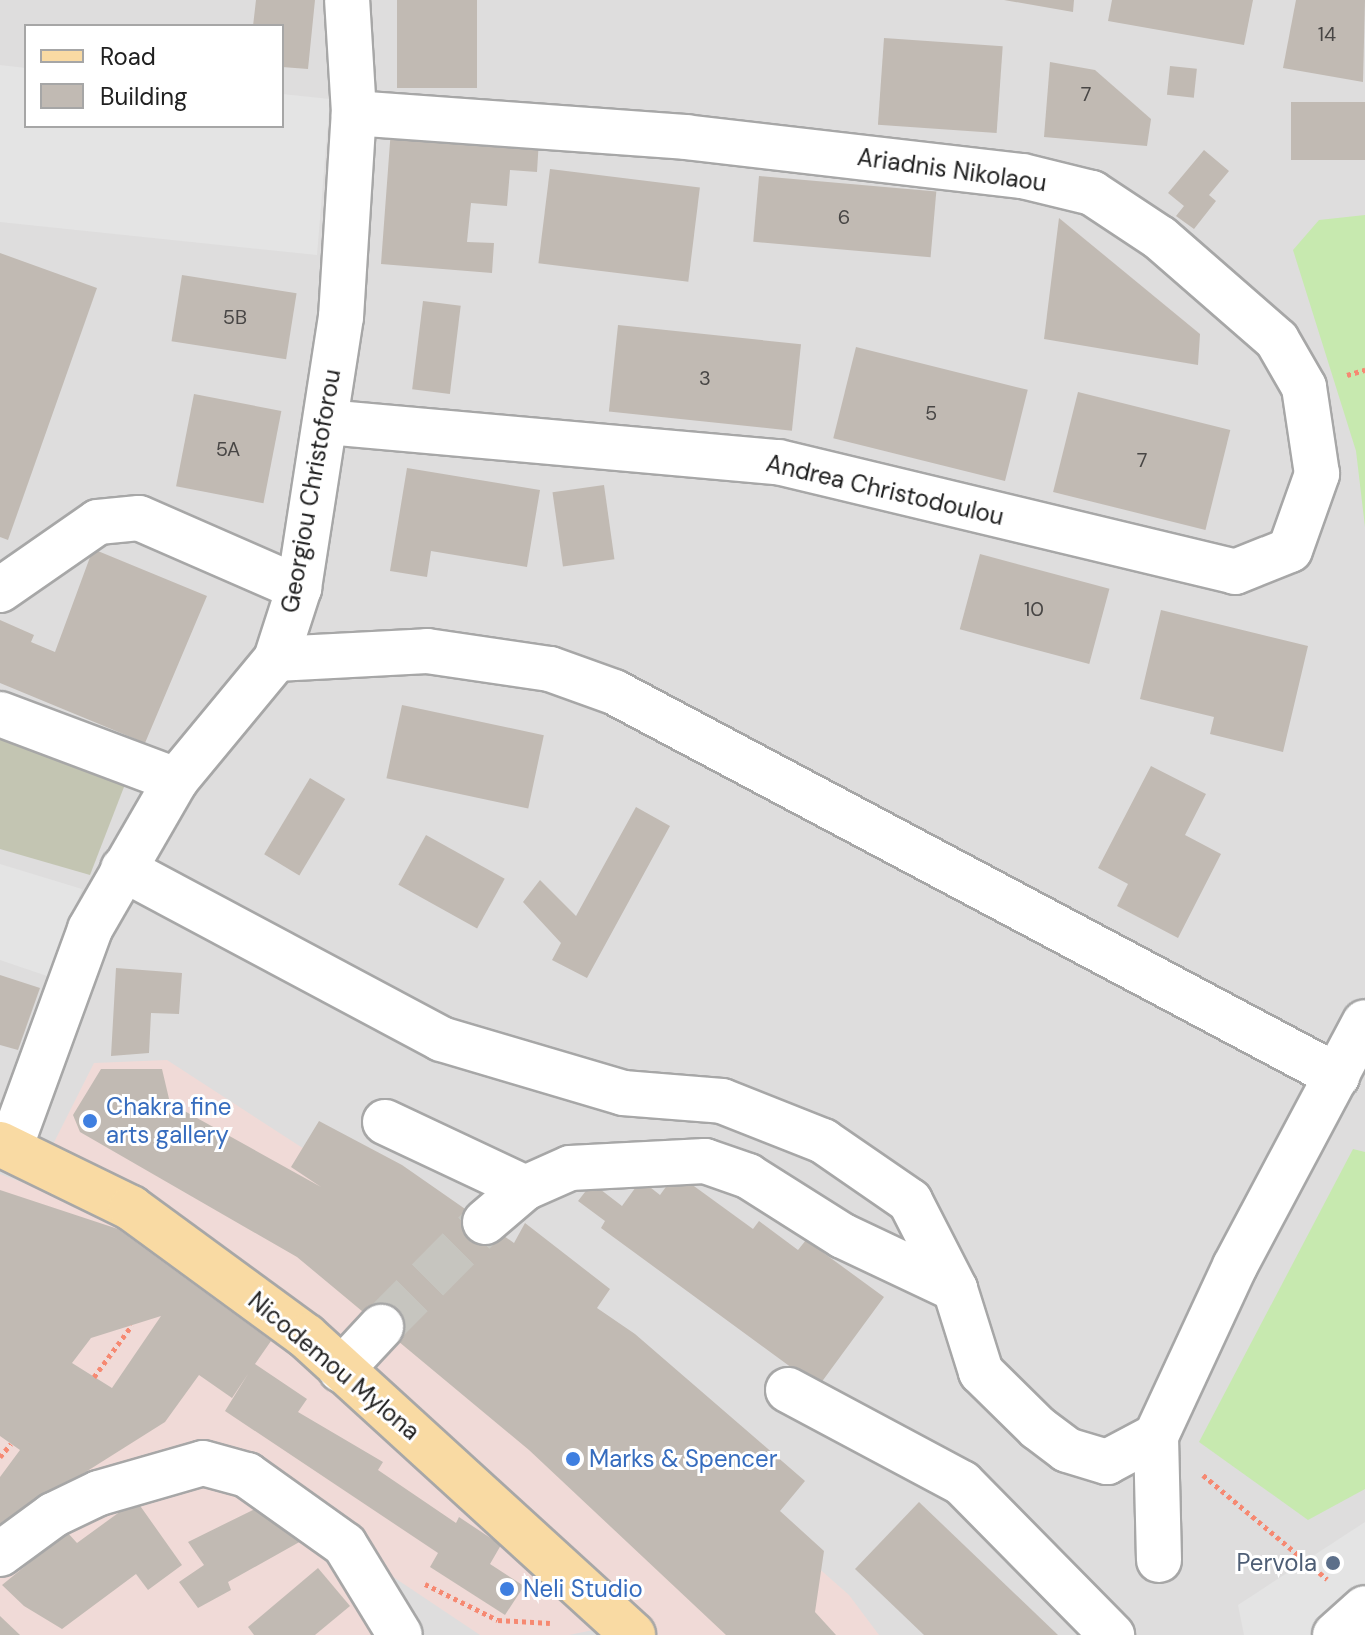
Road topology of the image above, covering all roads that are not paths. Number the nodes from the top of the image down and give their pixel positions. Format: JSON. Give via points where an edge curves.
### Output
{"nodes":[{"id":1,"x":347,"y":0,"type":"edge"},
{"id":2,"x":354,"y":113,"type":"junction"},
{"id":3,"x":327,"y":422,"type":"junction"},
{"id":4,"x":1290,"y":550,"type":"joint"},
{"id":5,"x":299,"y":588,"type":"junction"},
{"id":6,"x":0,"y":590,"type":"edge"},
{"id":7,"x":276,"y":659,"type":"junction"},
{"id":8,"x":0,"y":714,"type":"edge"},
{"id":9,"x":176,"y":780,"type":"junction"},
{"id":10,"x":123,"y":869,"type":"junction"},
{"id":11,"x":1365,"y":1022,"type":"edge"},
{"id":12,"x":1337,"y":1076,"type":"junction"},
{"id":13,"x":385,"y":1122,"type":"dead end"},
{"id":14,"x":5,"y":1146,"type":"edge"},
{"id":15,"x":525,"y":1188,"type":"junction"},
{"id":16,"x":485,"y":1222,"type":"tunnel mouth"},
{"id":17,"x":955,"y":1289,"type":"junction"},
{"id":18,"x":381,"y":1327,"type":"tunnel mouth"},
{"id":19,"x":341,"y":1370,"type":"junction"},
{"id":20,"x":788,"y":1390,"type":"dead end"},
{"id":21,"x":1156,"y":1436,"type":"junction"},
{"id":22,"x":0,"y":1554,"type":"edge"},
{"id":23,"x":1159,"y":1560,"type":"dead end"},
{"id":24,"x":626,"y":1627,"type":"edge"},
{"id":25,"x":400,"y":1635,"type":"edge"},
{"id":26,"x":1112,"y":1635,"type":"edge"}],
"edges":[{"from":1,"to":2,"type":"street","name":"Georgiou Christoforou"},
{"from":2,"to":3,"type":"street","name":"Georgiou Christoforou","via":[[341,317]]},
{"from":2,"to":4,"type":"street","name":"Ariadnis Nikolaou","via":[[687,137],[1022,176],[1092,193],[1160,238],[1277,340],[1304,387],[1317,474]]},
{"from":3,"to":4,"type":"street","name":"Andrea Christodoulou","via":[[778,462],[1235,572]]},
{"from":3,"to":5,"type":"street","name":"Georgiou Christoforou"},
{"from":5,"to":6,"type":"street","via":[[139,518],[98,522]]},
{"from":5,"to":7,"type":"street","name":"Georgiou Christoforou"},
{"from":7,"to":9,"type":"street","name":"Georgiou Christoforou"},
{"from":7,"to":12,"type":"street","via":[[427,651],[550,669],[614,692]]},
{"from":8,"to":9,"type":"street"},
{"from":9,"to":10,"type":"street","name":"Georgiou Christoforou"},
{"from":10,"to":14,"type":"street","name":"Georgiou Christoforou","via":[[90,929]]},
{"from":10,"to":17,"type":"street","via":[[441,1039],[623,1093],[722,1101],[823,1141],[910,1201]]},
{"from":11,"to":12,"type":"street"},
{"from":12,"to":21,"type":"street","via":[[1235,1266]]},
{"from":13,"to":15,"type":"street"},
{"from":14,"to":19,"type":"main road","name":"Nicodemou Mylona","via":[[131,1208],[306,1336]]},
{"from":15,"to":16,"type":"street"},
{"from":15,"to":17,"type":"street","via":[[570,1168],[705,1161],[748,1176],[843,1236]]},
{"from":17,"to":21,"type":"street","via":[[981,1372],[1067,1450],[1107,1462]]},
{"from":18,"to":19,"type":"street"},
{"from":19,"to":24,"type":"main road","name":"Nicodemou Mylona"},
{"from":20,"to":26,"type":"street","via":[[962,1483]]},
{"from":21,"to":23,"type":"street"},
{"from":22,"to":25,"type":"street","via":[[53,1515],[99,1493],[203,1463],[247,1475],[345,1545]]}]}
